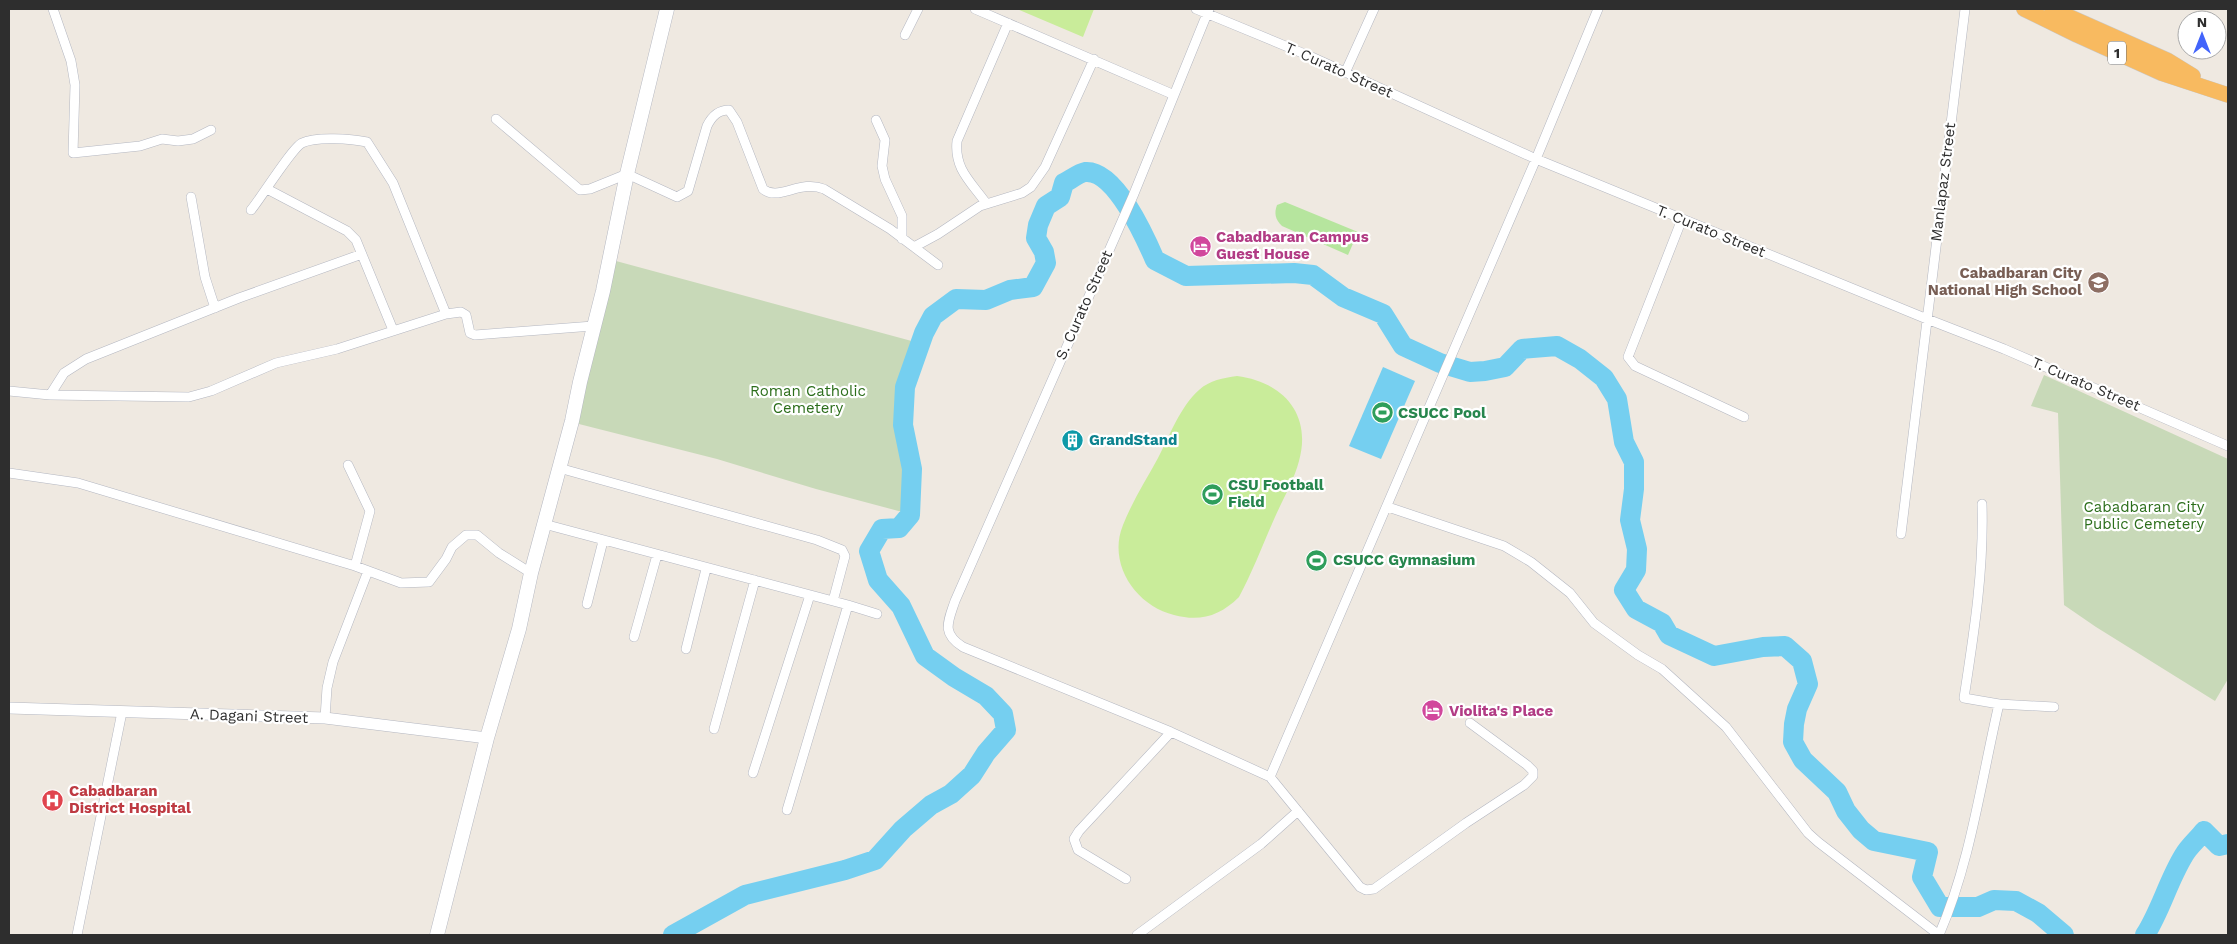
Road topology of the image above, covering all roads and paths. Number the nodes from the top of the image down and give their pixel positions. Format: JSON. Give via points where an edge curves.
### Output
{"nodes":[{"id":1,"x":53,"y":9,"type":"edge"},
{"id":2,"x":667,"y":9,"type":"edge"},
{"id":3,"x":918,"y":9,"type":"edge"},
{"id":4,"x":975,"y":9,"type":"edge"},
{"id":5,"x":1196,"y":9,"type":"edge"},
{"id":6,"x":1374,"y":9,"type":"edge"},
{"id":7,"x":1598,"y":9,"type":"edge"},
{"id":8,"x":1965,"y":9,"type":"edge"},
{"id":9,"x":2024,"y":9,"type":"edge"},
{"id":10,"x":2052,"y":9,"type":"edge"},
{"id":11,"x":1208,"y":11,"type":"edge"},
{"id":12,"x":1008,"y":23,"type":"junction"},
{"id":13,"x":904,"y":35,"type":"dead end"},
{"id":14,"x":1094,"y":59,"type":"junction"},
{"id":15,"x":1346,"y":73,"type":"junction"},
{"id":16,"x":2214,"y":89,"type":"junction"},
{"id":17,"x":1172,"y":94,"type":"junction"},
{"id":18,"x":2228,"y":95,"type":"edge"},
{"id":19,"x":496,"y":119,"type":"dead end"},
{"id":20,"x":876,"y":120,"type":"dead end"},
{"id":21,"x":211,"y":130,"type":"dead end"},
{"id":22,"x":1536,"y":159,"type":"junction"},
{"id":23,"x":627,"y":174,"type":"junction"},
{"id":24,"x":267,"y":189,"type":"junction"},
{"id":25,"x":191,"y":197,"type":"dead end"},
{"id":26,"x":986,"y":203,"type":"junction"},
{"id":27,"x":251,"y":210,"type":"dead end"},
{"id":28,"x":1682,"y":219,"type":"junction"},
{"id":29,"x":902,"y":239,"type":"junction"},
{"id":30,"x":914,"y":246,"type":"junction"},
{"id":31,"x":362,"y":254,"type":"junction"},
{"id":32,"x":938,"y":265,"type":"dead end"},
{"id":33,"x":215,"y":308,"type":"junction"},
{"id":34,"x":446,"y":314,"type":"junction"},
{"id":35,"x":1927,"y":320,"type":"junction"},
{"id":36,"x":593,"y":326,"type":"junction"},
{"id":37,"x":393,"y":330,"type":"junction"},
{"id":38,"x":9,"y":392,"type":"edge"},
{"id":39,"x":50,"y":395,"type":"junction"},
{"id":40,"x":1744,"y":417,"type":"dead end"},
{"id":41,"x":2228,"y":446,"type":"edge"},
{"id":42,"x":348,"y":465,"type":"dead end"},
{"id":43,"x":559,"y":468,"type":"junction"},
{"id":44,"x":9,"y":473,"type":"edge"},
{"id":45,"x":1982,"y":504,"type":"dead end"},
{"id":46,"x":1388,"y":507,"type":"junction"},
{"id":47,"x":544,"y":524,"type":"junction"},
{"id":48,"x":1901,"y":534,"type":"dead end"},
{"id":49,"x":603,"y":541,"type":"junction"},
{"id":50,"x":657,"y":555,"type":"junction"},
{"id":51,"x":355,"y":566,"type":"junction"},
{"id":52,"x":706,"y":568,"type":"junction"},
{"id":53,"x":368,"y":571,"type":"junction"},
{"id":54,"x":531,"y":573,"type":"junction"},
{"id":55,"x":755,"y":580,"type":"junction"},
{"id":56,"x":810,"y":595,"type":"junction"},
{"id":57,"x":833,"y":601,"type":"junction"},
{"id":58,"x":587,"y":604,"type":"dead end"},
{"id":59,"x":848,"y":605,"type":"junction"},
{"id":60,"x":877,"y":614,"type":"dead end"},
{"id":61,"x":634,"y":637,"type":"dead end"},
{"id":62,"x":686,"y":649,"type":"dead end"},
{"id":63,"x":1999,"y":704,"type":"junction"},
{"id":64,"x":2054,"y":707,"type":"dead end"},
{"id":65,"x":9,"y":708,"type":"edge"},
{"id":66,"x":122,"y":712,"type":"junction"},
{"id":67,"x":325,"y":718,"type":"junction"},
{"id":68,"x":1470,"y":723,"type":"dead end"},
{"id":69,"x":714,"y":729,"type":"dead end"},
{"id":70,"x":1171,"y":732,"type":"junction"},
{"id":71,"x":487,"y":738,"type":"junction"},
{"id":72,"x":753,"y":773,"type":"dead end"},
{"id":73,"x":1270,"y":777,"type":"junction"},
{"id":74,"x":787,"y":810,"type":"dead end"},
{"id":75,"x":1298,"y":811,"type":"junction"},
{"id":76,"x":1126,"y":879,"type":"dead end"},
{"id":77,"x":76,"y":935,"type":"edge"},
{"id":78,"x":437,"y":935,"type":"edge"},
{"id":79,"x":1137,"y":935,"type":"edge"},
{"id":80,"x":1939,"y":935,"type":"edge"}],
"edges":[{"from":1,"to":21,"type":"street","via":[[76,85],[73,153],[140,146],[162,139],[193,139]]},
{"from":2,"to":23,"type":"main road"},
{"from":3,"to":13,"type":"street"},
{"from":4,"to":12,"type":"street"},
{"from":5,"to":11,"type":"street","name":"T. Curato Street"},
{"from":6,"to":15,"type":"street"},
{"from":7,"to":22,"type":"street"},
{"from":8,"to":35,"type":"street","name":"Manlapaz Street"},
{"from":9,"to":16,"type":"highway","number":"1","via":[[2162,72]]},
{"from":10,"to":16,"type":"highway","number":"1","via":[[2167,60]]},
{"from":11,"to":15,"type":"street","name":"T. Curato Street"},
{"from":11,"to":17,"type":"street","name":"S. Curato Street"},
{"from":12,"to":14,"type":"street"},
{"from":12,"to":26,"type":"street","via":[[957,141],[959,166]]},
{"from":14,"to":17,"type":"street"},
{"from":14,"to":26,"type":"street","via":[[1045,167],[1031,187],[1022,194]]},
{"from":15,"to":22,"type":"street","name":"T. Curato Street"},
{"from":16,"to":18,"type":"highway","number":"1"},
{"from":17,"to":70,"type":"street","name":"S. Curato Street","via":[[1133,196],[955,601],[948,628],[949,635],[958,644]]},
{"from":19,"to":23,"type":"street","via":[[580,190]]},
{"from":20,"to":29,"type":"street","via":[[886,146],[882,161],[885,179],[902,216]]},
{"from":22,"to":28,"type":"street","name":"T. Curato Street"},
{"from":22,"to":46,"type":"street"},
{"from":23,"to":29,"type":"street","via":[[673,196],[688,191],[706,126],[719,111],[729,110],[767,192],[777,194],[805,185],[818,186]]},
{"from":23,"to":36,"type":"main road"},
{"from":24,"to":27,"type":"street"},
{"from":24,"to":31,"type":"street","via":[[347,231],[356,240]]},
{"from":24,"to":34,"type":"street","via":[[302,143],[343,139],[367,142],[394,183]]},
{"from":25,"to":33,"type":"street","via":[[205,277]]},
{"from":26,"to":30,"type":"street"},
{"from":28,"to":35,"type":"street","name":"T. Curato Street"},
{"from":28,"to":40,"type":"street","via":[[1628,356],[1635,366]]},
{"from":29,"to":30,"type":"street"},
{"from":30,"to":32,"type":"street"},
{"from":31,"to":33,"type":"street"},
{"from":31,"to":37,"type":"street"},
{"from":33,"to":39,"type":"street","via":[[73,366],[60,377]]},
{"from":34,"to":36,"type":"street","via":[[461,312],[466,315],[470,333],[475,335]]},
{"from":34,"to":37,"type":"street"},
{"from":35,"to":41,"type":"street","name":"T. Curato Street","via":[[2076,379]]},
{"from":35,"to":48,"type":"street","name":"Manlapaz Street"},
{"from":36,"to":43,"type":"main road"},
{"from":37,"to":39,"type":"street","via":[[337,349],[276,363],[189,397]]},
{"from":38,"to":39,"type":"street"},
{"from":42,"to":51,"type":"street","via":[[370,511]]},
{"from":43,"to":47,"type":"main road"},
{"from":43,"to":57,"type":"street","via":[[817,540],[842,550],[845,556]]},
{"from":44,"to":51,"type":"street","via":[[78,483]]},
{"from":45,"to":63,"type":"street","via":[[1984,545],[1979,604],[1964,698]]},
{"from":46,"to":73,"type":"street"},
{"from":46,"to":80,"type":"street","via":[[1504,546],[1531,562],[1570,593],[1594,623],[1662,669],[1726,728],[1808,833]]},
{"from":47,"to":49,"type":"street"},
{"from":47,"to":54,"type":"main road"},
{"from":49,"to":50,"type":"street"},
{"from":49,"to":58,"type":"street"},
{"from":50,"to":52,"type":"street"},
{"from":50,"to":61,"type":"street"},
{"from":51,"to":53,"type":"street"},
{"from":52,"to":55,"type":"street"},
{"from":52,"to":62,"type":"street"},
{"from":53,"to":54,"type":"street","via":[[401,584],[429,582],[452,547],[466,535],[477,535]]},
{"from":53,"to":67,"type":"street","via":[[333,662]]},
{"from":54,"to":71,"type":"main road","via":[[519,629]]},
{"from":55,"to":56,"type":"street"},
{"from":55,"to":69,"type":"street"},
{"from":56,"to":57,"type":"street"},
{"from":56,"to":72,"type":"street"},
{"from":57,"to":59,"type":"street"},
{"from":59,"to":60,"type":"street"},
{"from":59,"to":74,"type":"street"},
{"from":63,"to":64,"type":"street"},
{"from":63,"to":80,"type":"street","via":[[1958,887]]},
{"from":65,"to":66,"type":"street","name":"A. Dagani Street"},
{"from":66,"to":67,"type":"street","name":"A. Dagani Street"},
{"from":66,"to":77,"type":"street"},
{"from":67,"to":71,"type":"street","name":"A. Dagani Street"},
{"from":68,"to":75,"type":"street","via":[[1527,764],[1534,776],[1374,889],[1360,887]]},
{"from":70,"to":73,"type":"street","name":"S. Curato Street"},
{"from":70,"to":76,"type":"street","via":[[1074,839],[1078,850]]},
{"from":71,"to":78,"type":"main road"},
{"from":73,"to":75,"type":"street"},
{"from":75,"to":79,"type":"street","via":[[1261,844]]}]}
